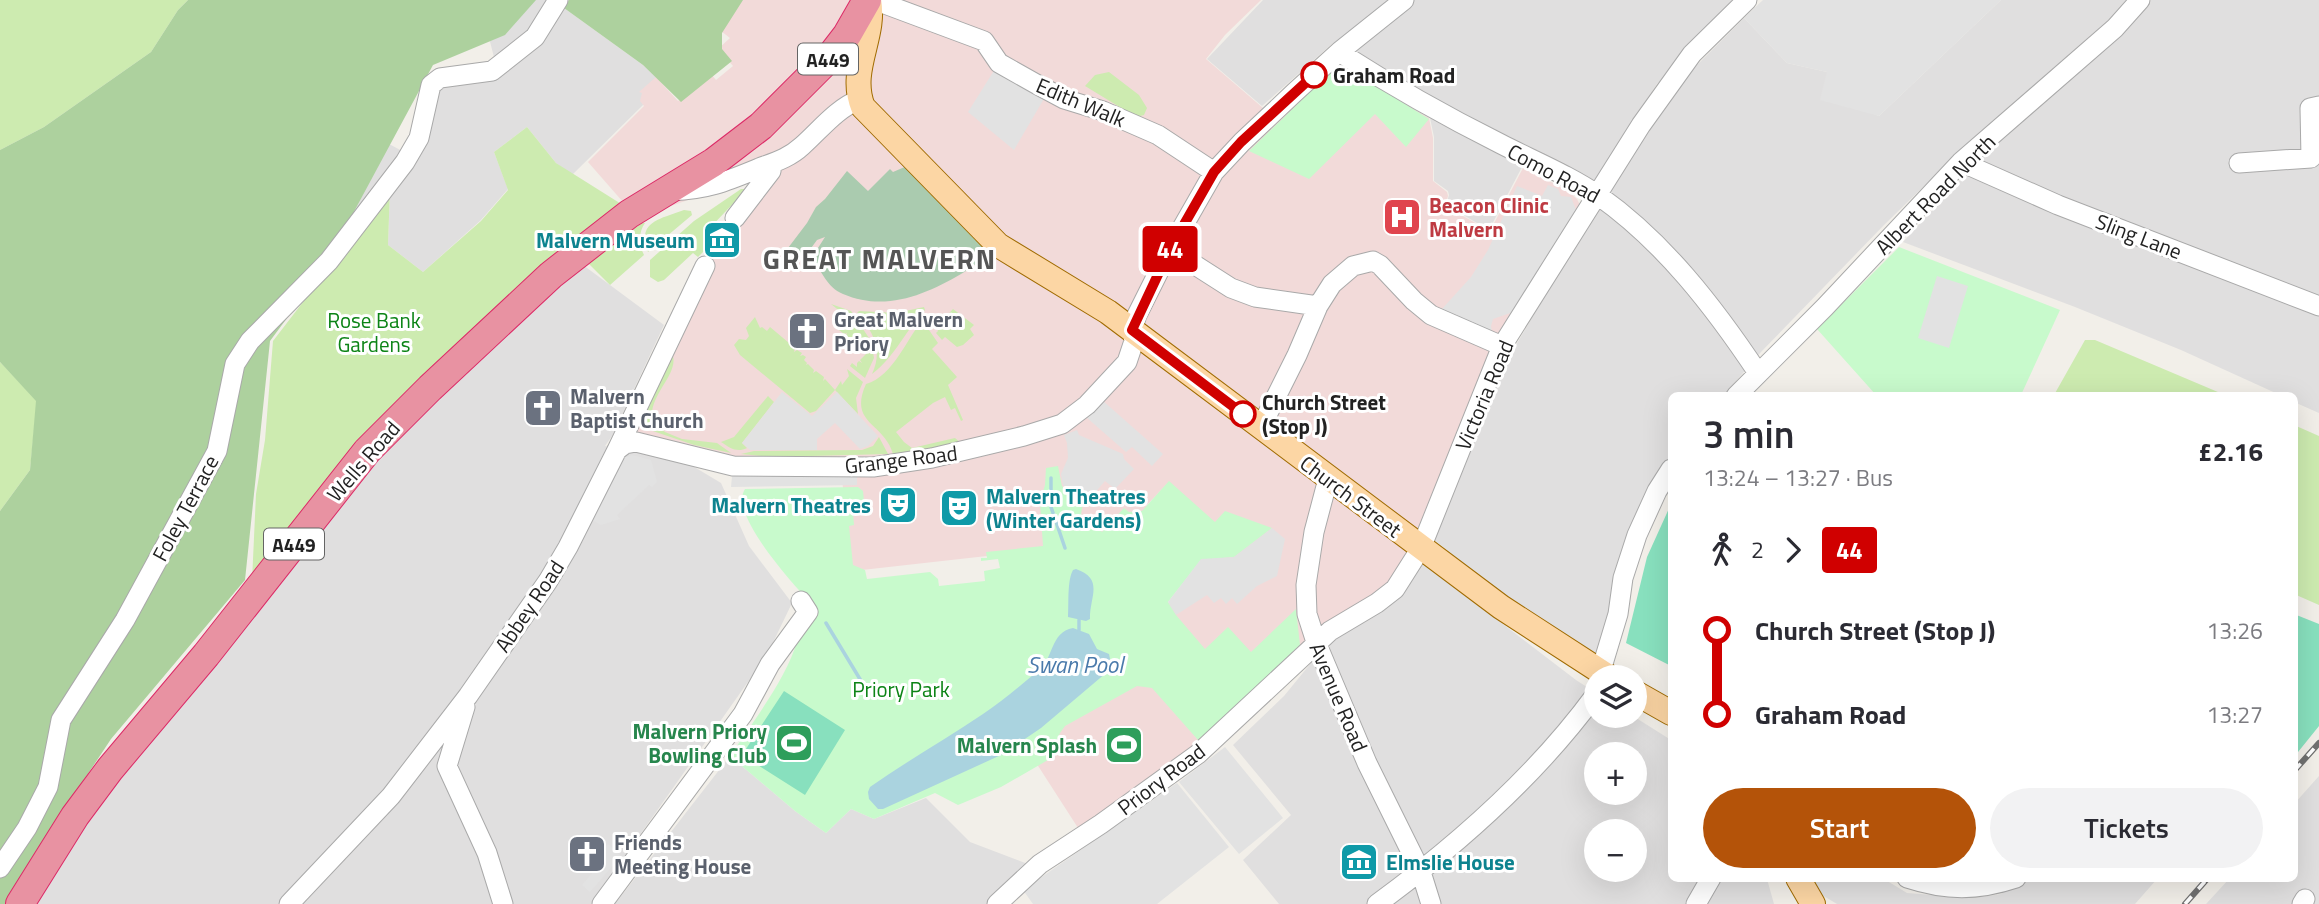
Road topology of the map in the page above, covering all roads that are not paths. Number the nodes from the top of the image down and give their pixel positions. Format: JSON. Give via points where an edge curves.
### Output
{"nodes":[{"id":1,"x":558,"y":0,"type":"edge"},
{"id":2,"x":868,"y":0,"type":"edge"},
{"id":3,"x":874,"y":0,"type":"edge"},
{"id":4,"x":1404,"y":0,"type":"edge"},
{"id":5,"x":1747,"y":0,"type":"edge"},
{"id":6,"x":2140,"y":0,"type":"edge"},
{"id":7,"x":1339,"y":52,"type":"junction"},
{"id":8,"x":860,"y":99,"type":"junction"},
{"id":9,"x":2315,"y":107,"type":"edge"},
{"id":10,"x":1961,"y":162,"type":"junction"},
{"id":11,"x":2239,"y":163,"type":"dead end"},
{"id":12,"x":772,"y":164,"type":"junction"},
{"id":13,"x":1214,"y":172,"type":"junction"},
{"id":14,"x":665,"y":191,"type":"junction"},
{"id":15,"x":1597,"y":194,"type":"junction"},
{"id":16,"x":735,"y":218,"type":"dead end"},
{"id":17,"x":1170,"y":249,"type":"junction"},
{"id":18,"x":705,"y":267,"type":"dead end"},
{"id":19,"x":1318,"y":306,"type":"junction"},
{"id":20,"x":2319,"y":306,"type":"edge"},
{"id":21,"x":1132,"y":330,"type":"junction"},
{"id":22,"x":1502,"y":346,"type":"junction"},
{"id":23,"x":1758,"y":373,"type":"junction"},
{"id":24,"x":1740,"y":392,"type":"edge"},
{"id":25,"x":1261,"y":427,"type":"junction"},
{"id":26,"x":617,"y":450,"type":"junction"},
{"id":27,"x":1668,"y":474,"type":"edge"},
{"id":28,"x":1328,"y":479,"type":"junction"},
{"id":29,"x":1421,"y":548,"type":"junction"},
{"id":30,"x":801,"y":601,"type":"dead end"},
{"id":31,"x":1316,"y":642,"type":"junction"},
{"id":32,"x":1605,"y":665,"type":"edge"},
{"id":33,"x":1584,"y":668,"type":"edge"},
{"id":34,"x":468,"y":696,"type":"junction"},
{"id":35,"x":1647,"y":699,"type":"edge"},
{"id":36,"x":1584,"y":709,"type":"edge"},
{"id":37,"x":1668,"y":711,"type":"edge"},
{"id":38,"x":0,"y":868,"type":"edge"},
{"id":39,"x":1421,"y":872,"type":"junction"},
{"id":40,"x":1709,"y":882,"type":"edge"},
{"id":41,"x":1800,"y":882,"type":"edge"},
{"id":42,"x":1919,"y":882,"type":"edge"},
{"id":43,"x":2010,"y":882,"type":"edge"},
{"id":44,"x":1990,"y":896,"type":"edge"},
{"id":45,"x":1009,"y":899,"type":"edge"},
{"id":46,"x":1811,"y":903,"type":"edge"},
{"id":47,"x":20,"y":904,"type":"edge"},
{"id":48,"x":289,"y":904,"type":"edge"},
{"id":49,"x":503,"y":904,"type":"edge"},
{"id":50,"x":602,"y":904,"type":"edge"},
{"id":51,"x":1377,"y":904,"type":"edge"},
{"id":52,"x":1431,"y":904,"type":"edge"},
{"id":53,"x":1696,"y":904,"type":"edge"}],
"edges":[{"from":1,"to":38,"type":"street","name":"Foley Terrace","via":[[535,37],[492,71],[440,78],[431,85],[419,138],[405,162],[329,261],[250,341],[235,364],[217,451],[125,620],[61,720],[48,787]]},
{"from":2,"to":8,"type":"main road","via":[[869,26],[858,71]]},
{"from":2,"to":14,"type":"highway","number":"A449","via":[[835,52],[769,118],[724,155]]},
{"from":3,"to":13,"type":"street","name":"Edith Walk","via":[[984,41],[999,63],[1045,90],[1158,135]]},
{"from":4,"to":7,"type":"street"},
{"from":5,"to":15,"type":"street","name":"Victoria Road","via":[[1692,54]]},
{"from":6,"to":10,"type":"street","name":"Albert Road North","via":[[2115,28]]},
{"from":7,"to":13,"type":"street"},
{"from":7,"to":15,"type":"street","name":"Como Road","via":[[1437,112]]},
{"from":8,"to":12,"type":"street","via":[[839,110],[794,152]]},
{"from":8,"to":21,"type":"main road","name":"Church Street","via":[[878,125],[998,245]]},
{"from":9,"to":11,"type":"street","via":[[2311,159]]},
{"from":10,"to":20,"type":"street","name":"Sling Lane"},
{"from":10,"to":23,"type":"street","name":"Albert Road North"},
{"from":12,"to":14,"type":"street","name":"Wells Road","via":[[714,186]]},
{"from":12,"to":16,"type":"street","via":[[772,171]]},
{"from":13,"to":17,"type":"street"},
{"from":14,"to":47,"type":"highway","name":"Wells Road","number":"A449","via":[[551,275],[368,451],[110,769]]},
{"from":15,"to":22,"type":"street","name":"Victoria Road"},
{"from":15,"to":23,"type":"street","name":"Como Road","via":[[1670,257]]},
{"from":17,"to":19,"type":"street","via":[[1255,298]]},
{"from":17,"to":21,"type":"street"},
{"from":18,"to":26,"type":"street","name":"Abbey Road"},
{"from":19,"to":22,"type":"street","via":[[1343,272],[1373,261],[1432,315]]},
{"from":19,"to":25,"type":"street"},
{"from":21,"to":25,"type":"main road","name":"Church Street"},
{"from":21,"to":26,"type":"street","name":"Grange Road","via":[[1135,341],[1126,362],[1074,416],[1045,430],[969,450],[856,467],[733,466],[636,442]]},
{"from":22,"to":29,"type":"street","name":"Victoria Road"},
{"from":23,"to":24,"type":"street","name":"Albert Road North"},
{"from":25,"to":28,"type":"main road","name":"Church Street"},
{"from":26,"to":34,"type":"street","name":"Abbey Road","via":[[548,581]]},
{"from":27,"to":32,"type":"street","via":[[1637,535]]},
{"from":28,"to":29,"type":"main road","name":"Church Street"},
{"from":28,"to":31,"type":"street","name":"Avenue Road","via":[[1306,585],[1307,614]]},
{"from":29,"to":31,"type":"street","name":"Victoria Road","via":[[1395,589]]},
{"from":29,"to":33,"type":"main road","name":"Church Street"},
{"from":30,"to":50,"type":"street","via":[[808,612],[770,664],[743,714]]},
{"from":31,"to":39,"type":"street","name":"Avenue Road","via":[[1367,763]]},
{"from":31,"to":45,"type":"street","name":"Priory Road","via":[[1198,754],[1040,864]]},
{"from":34,"to":48,"type":"street","name":"Abbey Road","via":[[391,796]]},
{"from":34,"to":49,"type":"street","via":[[447,766],[487,853]]},
{"from":35,"to":37,"type":"main road"},
{"from":36,"to":39,"type":"street","via":[[1486,818]]},
{"from":39,"to":51,"type":"street"},
{"from":39,"to":52,"type":"street","name":"Avenue Road"},
{"from":40,"to":53,"type":"street"},
{"from":41,"to":46,"type":"main road"},
{"from":42,"to":44,"type":"street"},
{"from":43,"to":44,"type":"street"}]}
